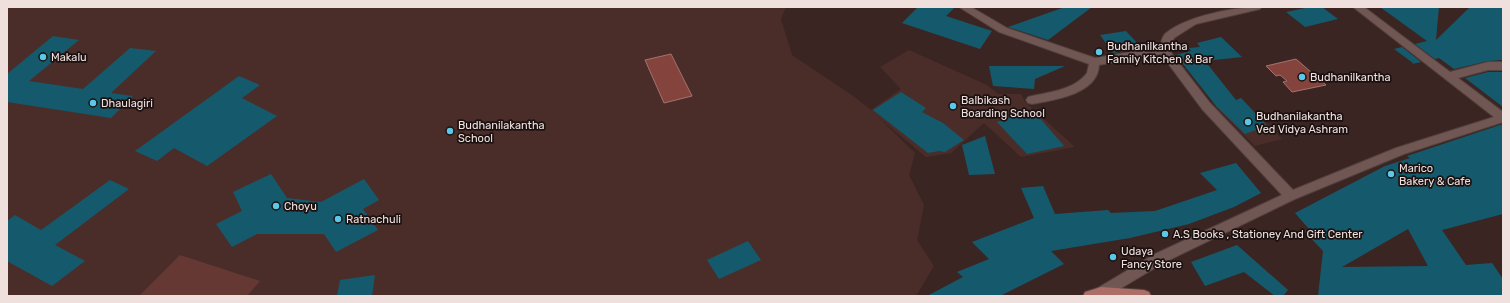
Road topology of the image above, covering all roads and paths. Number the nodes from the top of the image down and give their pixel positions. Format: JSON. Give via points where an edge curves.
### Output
{"nodes":[{"id":1,"x":964,"y":7,"type":"edge"},
{"id":2,"x":1256,"y":7,"type":"edge"},
{"id":3,"x":1358,"y":7,"type":"edge"},
{"id":4,"x":1164,"y":50,"type":"junction"},
{"id":5,"x":1094,"y":62,"type":"junction"},
{"id":6,"x":1503,"y":66,"type":"edge"},
{"id":7,"x":1450,"y":76,"type":"junction"},
{"id":8,"x":1032,"y":100,"type":"dead end"},
{"id":9,"x":1503,"y":118,"type":"edge"},
{"id":10,"x":1290,"y":196,"type":"junction"},
{"id":11,"x":1096,"y":294,"type":"edge"},
{"id":12,"x":1144,"y":296,"type":"edge"}],
"edges":[{"from":1,"to":5,"type":"street","via":[[1003,30]]},
{"from":2,"to":4,"type":"street","via":[[1193,22],[1169,36]]},
{"from":3,"to":7,"type":"street"},
{"from":4,"to":5,"type":"street"},
{"from":4,"to":10,"type":"street","via":[[1206,106]]},
{"from":5,"to":8,"type":"street","via":[[1092,74],[1083,84],[1058,95]]},
{"from":6,"to":7,"type":"street","via":[[1488,66]]},
{"from":7,"to":9,"type":"street"},
{"from":9,"to":10,"type":"street","via":[[1400,151]]},
{"from":10,"to":11,"type":"street","via":[[1160,258]]},
{"from":11,"to":12,"type":"main road"}]}
